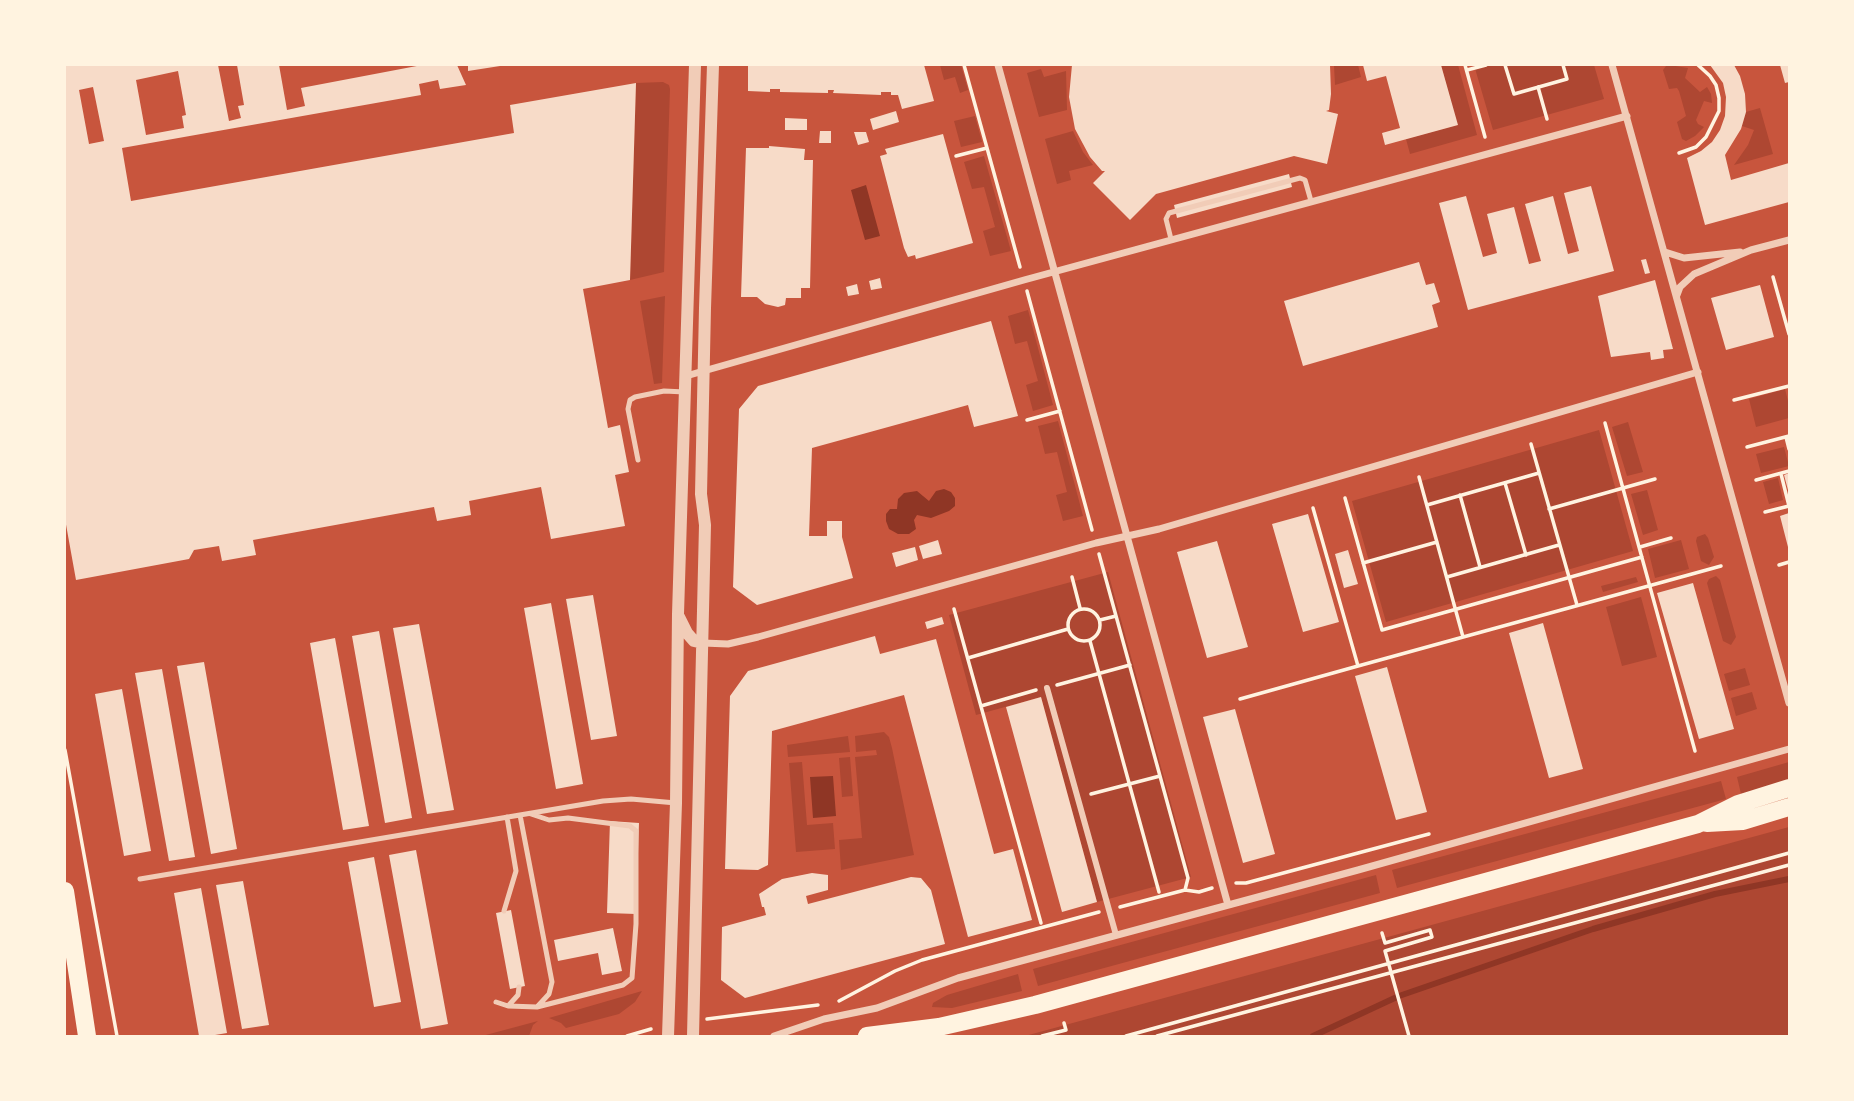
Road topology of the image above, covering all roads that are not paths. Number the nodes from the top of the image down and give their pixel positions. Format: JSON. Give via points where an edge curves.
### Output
{"nodes":[{"id":1,"x":695,"y":65,"type":"edge"},
{"id":2,"x":713,"y":65,"type":"edge"},
{"id":3,"x":998,"y":65,"type":"edge"},
{"id":4,"x":1612,"y":65,"type":"edge"},
{"id":5,"x":1627,"y":116,"type":"junction"},
{"id":6,"x":1311,"y":201,"type":"junction"},
{"id":7,"x":1171,"y":239,"type":"junction"},
{"id":8,"x":1789,"y":240,"type":"edge"},
{"id":9,"x":1751,"y":250,"type":"junction"},
{"id":10,"x":1665,"y":252,"type":"junction"},
{"id":11,"x":1055,"y":271,"type":"junction"},
{"id":12,"x":1677,"y":296,"type":"junction"},
{"id":13,"x":703,"y":370,"type":"junction"},
{"id":14,"x":1698,"y":372,"type":"junction"},
{"id":15,"x":686,"y":376,"type":"junction"},
{"id":16,"x":685,"y":392,"type":"junction"},
{"id":17,"x":638,"y":460,"type":"dead end"},
{"id":18,"x":1127,"y":538,"type":"junction"},
{"id":19,"x":678,"y":614,"type":"junction"},
{"id":20,"x":703,"y":643,"type":"junction"},
{"id":21,"x":1047,"y":688,"type":"dead end"},
{"id":22,"x":1789,"y":703,"type":"edge"},
{"id":23,"x":1789,"y":749,"type":"edge"},
{"id":24,"x":1789,"y":788,"type":"edge"},
{"id":25,"x":676,"y":803,"type":"junction"},
{"id":26,"x":1789,"y":807,"type":"edge"},
{"id":27,"x":527,"y":813,"type":"junction"},
{"id":28,"x":520,"y":815,"type":"junction"},
{"id":29,"x":508,"y":817,"type":"junction"},
{"id":30,"x":1698,"y":824,"type":"junction"},
{"id":31,"x":140,"y":879,"type":"dead end"},
{"id":32,"x":65,"y":891,"type":"edge"},
{"id":33,"x":1228,"y":905,"type":"junction"},
{"id":34,"x":504,"y":911,"type":"dead end"},
{"id":35,"x":1116,"y":935,"type":"junction"},
{"id":36,"x":519,"y":987,"type":"dead end"},
{"id":37,"x":496,"y":1002,"type":"dead end"},
{"id":38,"x":508,"y":1006,"type":"junction"},
{"id":39,"x":537,"y":1007,"type":"junction"},
{"id":40,"x":87,"y":1036,"type":"edge"},
{"id":41,"x":668,"y":1036,"type":"edge"},
{"id":42,"x":693,"y":1036,"type":"edge"},
{"id":43,"x":774,"y":1036,"type":"edge"},
{"id":44,"x":867,"y":1036,"type":"edge"}],
"edges":[{"from":1,"to":15,"type":"street"},
{"from":2,"to":13,"type":"street"},
{"from":3,"to":11,"type":"street"},
{"from":4,"to":5,"type":"street"},
{"from":5,"to":6,"type":"street"},
{"from":5,"to":10,"type":"street"},
{"from":6,"to":7,"type":"street"},
{"from":6,"to":7,"type":"lane","via":[[1305,180],[1300,178],[1169,213]]},
{"from":7,"to":11,"type":"street"},
{"from":8,"to":9,"type":"street"},
{"from":9,"to":10,"type":"street","via":[[1684,258]]},
{"from":9,"to":12,"type":"street","via":[[1694,274]]},
{"from":10,"to":12,"type":"street"},
{"from":11,"to":13,"type":"street"},
{"from":11,"to":18,"type":"street"},
{"from":12,"to":14,"type":"street"},
{"from":13,"to":15,"type":"street"},
{"from":13,"to":20,"type":"street"},
{"from":14,"to":18,"type":"street"},
{"from":14,"to":22,"type":"street"},
{"from":15,"to":16,"type":"street"},
{"from":16,"to":17,"type":"lane","via":[[664,391],[630,400]]},
{"from":16,"to":19,"type":"street"},
{"from":18,"to":20,"type":"street","via":[[758,637]]},
{"from":18,"to":33,"type":"street"},
{"from":19,"to":20,"type":"street","via":[[687,634]]},
{"from":19,"to":25,"type":"street"},
{"from":20,"to":42,"type":"street"},
{"from":21,"to":35,"type":"street"},
{"from":23,"to":33,"type":"street"},
{"from":24,"to":30,"type":"main road","via":[[1738,804]]},
{"from":25,"to":27,"type":"lane","via":[[631,799]]},
{"from":25,"to":41,"type":"street"},
{"from":26,"to":30,"type":"main road","via":[[1743,821]]},
{"from":27,"to":28,"type":"lane"},
{"from":27,"to":39,"type":"lane","via":[[549,820],[630,826],[636,831],[632,978],[623,985]]},
{"from":28,"to":29,"type":"lane"},
{"from":28,"to":39,"type":"lane","via":[[552,982]]},
{"from":29,"to":31,"type":"lane"},
{"from":29,"to":34,"type":"lane","via":[[516,872]]},
{"from":30,"to":44,"type":"main road","via":[[1027,1007],[939,1027]]},
{"from":32,"to":40,"type":"main road"},
{"from":33,"to":35,"type":"street"},
{"from":35,"to":43,"type":"street","via":[[958,978],[877,1008]]},
{"from":36,"to":38,"type":"lane","via":[[515,1001]]},
{"from":37,"to":38,"type":"lane"},
{"from":38,"to":39,"type":"lane"}]}
